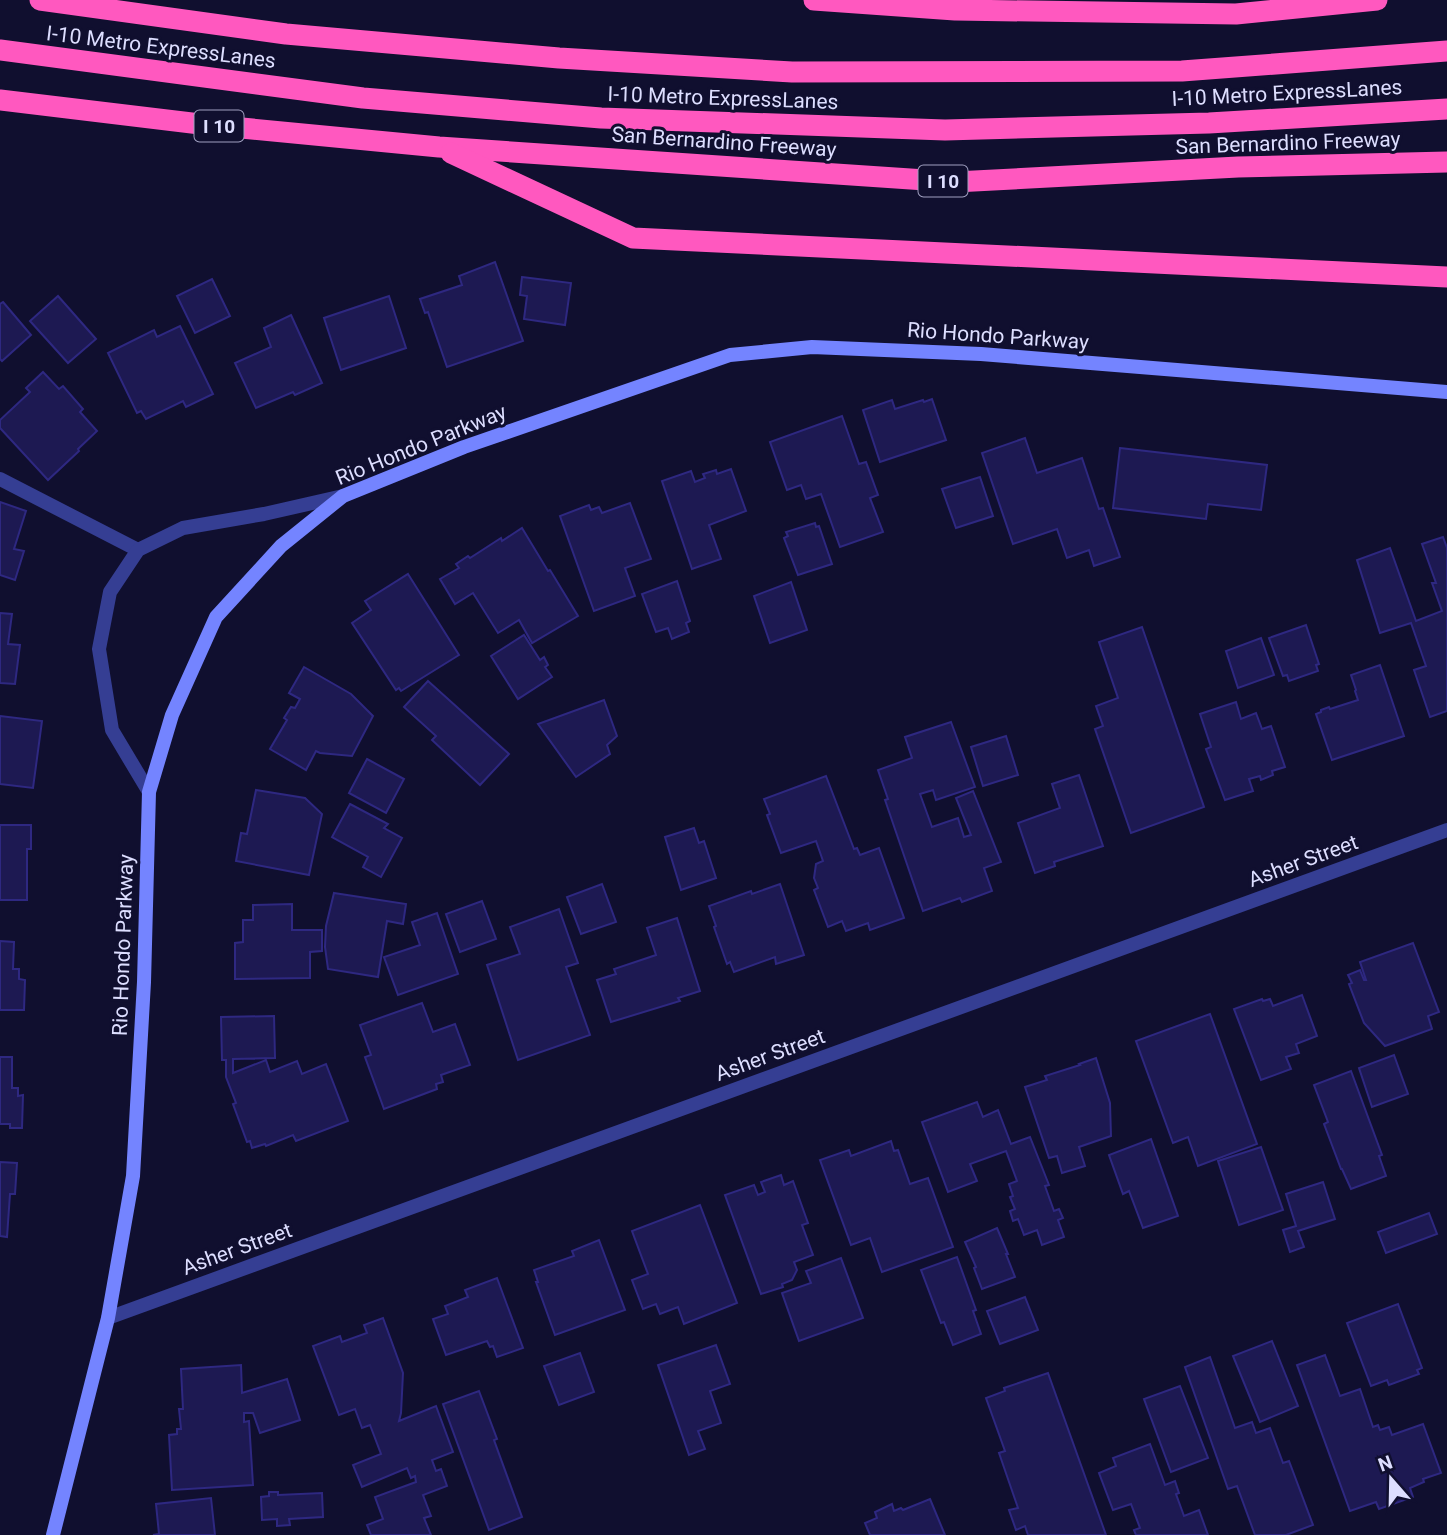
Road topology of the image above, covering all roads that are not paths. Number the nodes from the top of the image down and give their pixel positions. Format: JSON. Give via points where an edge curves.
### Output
{"nodes":[{"id":1,"x":40,"y":0,"type":"edge"},
{"id":2,"x":814,"y":0,"type":"edge"},
{"id":3,"x":1377,"y":0,"type":"edge"},
{"id":4,"x":0,"y":51,"type":"edge"},
{"id":5,"x":1447,"y":51,"type":"edge"},
{"id":6,"x":0,"y":100,"type":"edge"},
{"id":7,"x":1447,"y":109,"type":"edge"},
{"id":8,"x":439,"y":147,"type":"junction"},
{"id":9,"x":1447,"y":162,"type":"edge"},
{"id":10,"x":1447,"y":277,"type":"edge"},
{"id":11,"x":1447,"y":392,"type":"edge"},
{"id":12,"x":0,"y":479,"type":"edge"},
{"id":13,"x":342,"y":496,"type":"junction"},
{"id":14,"x":138,"y":550,"type":"junction"},
{"id":15,"x":149,"y":792,"type":"junction"},
{"id":16,"x":1447,"y":830,"type":"edge"},
{"id":17,"x":108,"y":1318,"type":"junction"},
{"id":18,"x":52,"y":1535,"type":"edge"}],
"edges":[{"from":1,"to":5,"type":"highway","name":"I-10 Metro ExpressLanes","via":[[286,34],[792,72],[1182,71]]},
{"from":2,"to":3,"type":"highway","via":[[956,10],[1236,14]]},
{"from":4,"to":7,"type":"highway","name":"I-10 Metro ExpressLanes","via":[[363,98],[601,118],[945,130],[1209,123]]},
{"from":6,"to":8,"type":"highway","name":"San Bernardino Freeway","number":"I 10"},
{"from":8,"to":9,"type":"highway","name":"San Bernardino Freeway","number":"I 10","via":[[955,182]]},
{"from":8,"to":10,"type":"highway","via":[[633,238]]},
{"from":11,"to":13,"type":"street","name":"Rio Hondo Parkway","via":[[981,354],[812,347],[730,355],[464,447]]},
{"from":12,"to":14,"type":"street"},
{"from":13,"to":14,"type":"street","via":[[183,528]]},
{"from":13,"to":15,"type":"street","name":"Rio Hondo Parkway","via":[[281,546],[216,617],[172,715]]},
{"from":14,"to":15,"type":"street","via":[[110,592],[99,649],[112,730]]},
{"from":15,"to":17,"type":"street","name":"Rio Hondo Parkway","via":[[133,1176]]},
{"from":16,"to":17,"type":"street","name":"Asher Street"},
{"from":17,"to":18,"type":"street","name":"Rio Hondo Parkway"}]}
